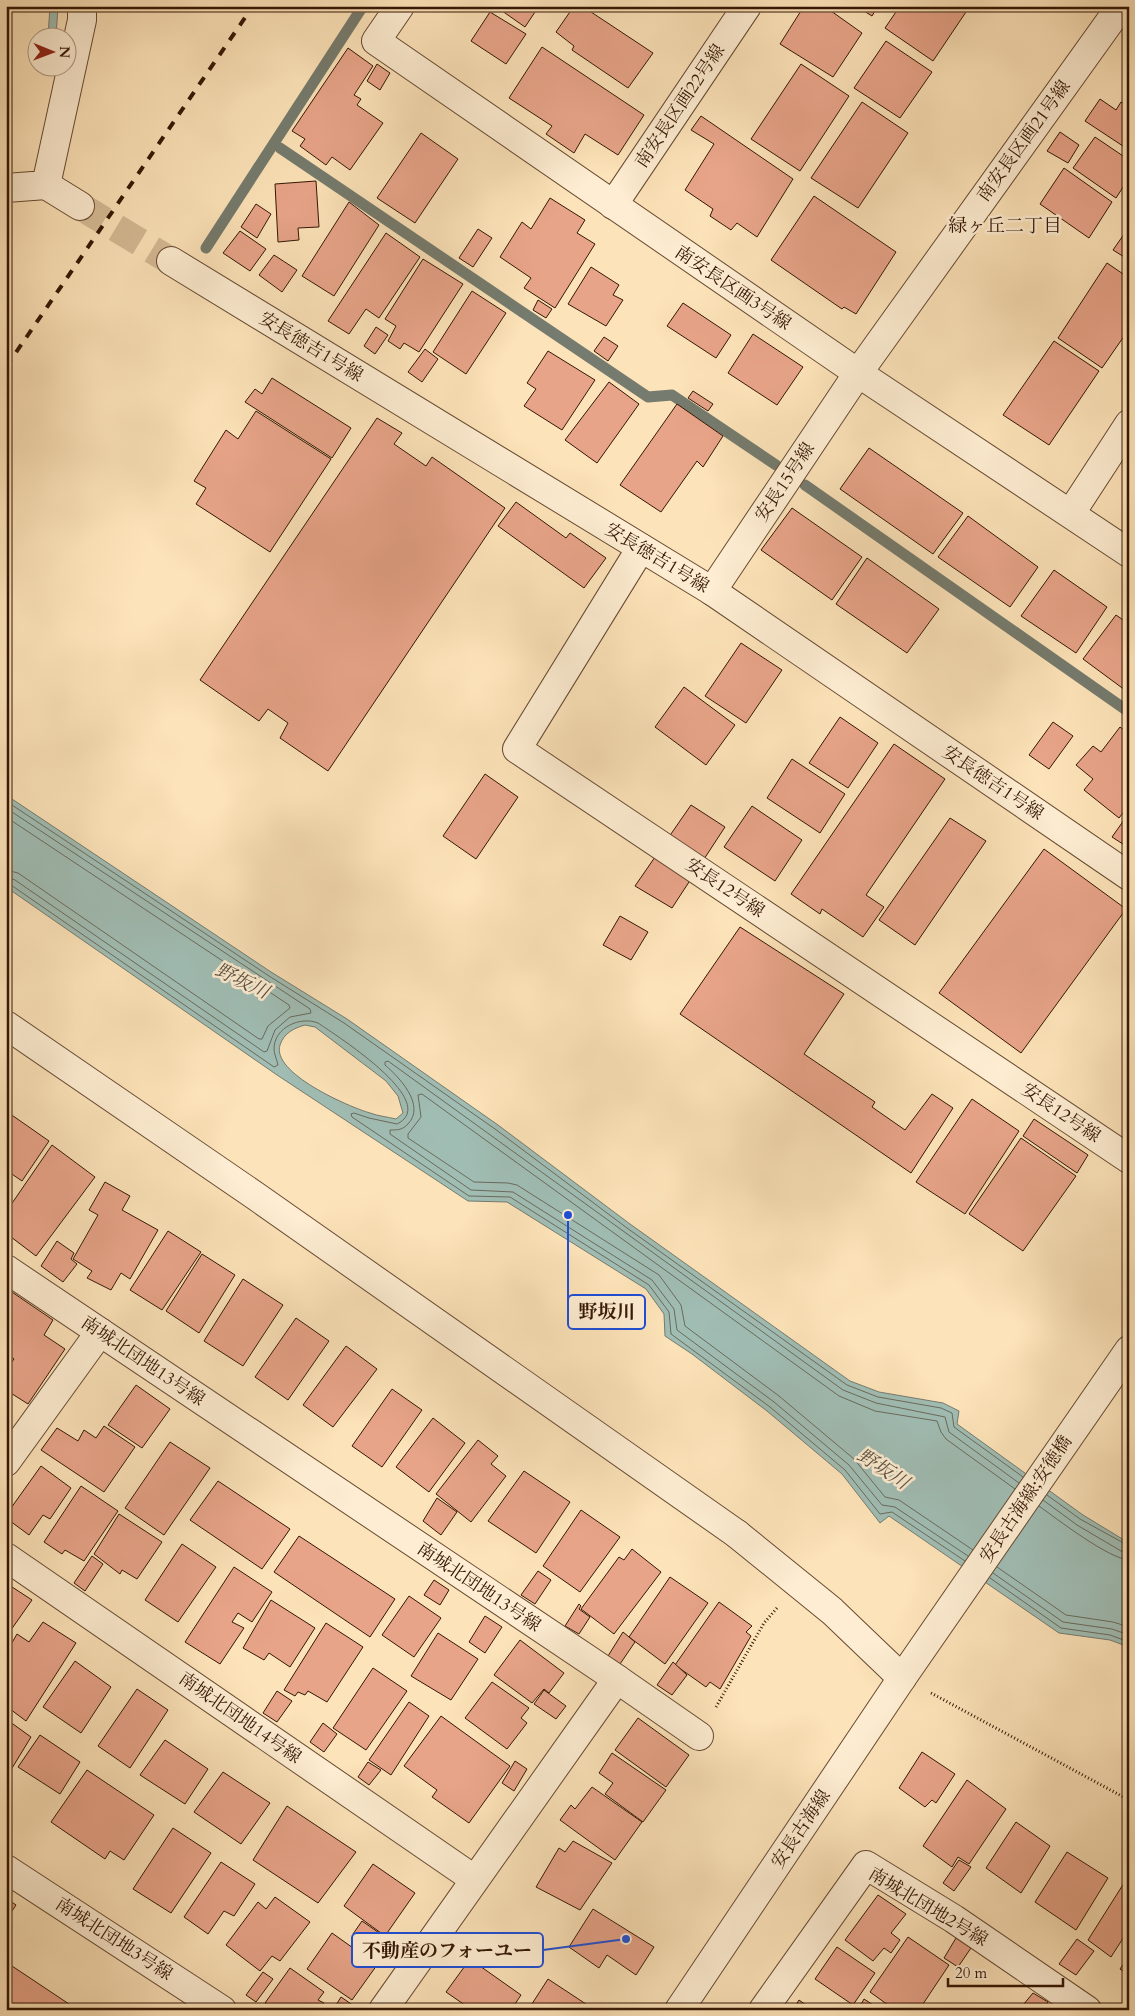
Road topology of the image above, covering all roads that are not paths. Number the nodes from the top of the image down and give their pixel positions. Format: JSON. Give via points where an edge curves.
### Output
{"nodes":[{"id":1,"x":82,"y":6,"type":"edge"},
{"id":2,"x":400,"y":6,"type":"edge"},
{"id":3,"x":747,"y":6,"type":"edge"},
{"id":4,"x":1121,"y":6,"type":"edge"},
{"id":5,"x":46,"y":185,"type":"junction"},
{"id":6,"x":6,"y":188,"type":"edge"},
{"id":7,"x":613,"y":205,"type":"junction"},
{"id":8,"x":80,"y":206,"type":"tunnel mouth"},
{"id":9,"x":171,"y":261,"type":"tunnel mouth"},
{"id":10,"x":858,"y":373,"type":"junction"},
{"id":11,"x":1129,"y":424,"type":"edge"},
{"id":12,"x":1071,"y":513,"type":"junction"},
{"id":13,"x":641,"y":548,"type":"junction"},
{"id":14,"x":1129,"y":553,"type":"edge"},
{"id":15,"x":712,"y":591,"type":"junction"},
{"id":16,"x":1129,"y":876,"type":"edge"},
{"id":17,"x":6,"y":1025,"type":"edge"},
{"id":18,"x":1125,"y":1148,"type":"edge"},
{"id":19,"x":6,"y":1269,"type":"edge"},
{"id":20,"x":100,"y":1332,"type":"junction"},
{"id":21,"x":1129,"y":1350,"type":"edge"},
{"id":22,"x":6,"y":1462,"type":"edge"},
{"id":23,"x":6,"y":1557,"type":"edge"},
{"id":24,"x":924,"y":1649,"type":"joint"},
{"id":25,"x":902,"y":1678,"type":"junction"},
{"id":26,"x":616,"y":1679,"type":"junction"},
{"id":27,"x":699,"y":1736,"type":"road end"},
{"id":28,"x":6,"y":1869,"type":"edge"},
{"id":29,"x":474,"y":1879,"type":"junction"},
{"id":30,"x":222,"y":2010,"type":"edge"},
{"id":31,"x":383,"y":2010,"type":"edge"},
{"id":32,"x":679,"y":2010,"type":"edge"},
{"id":33,"x":763,"y":2010,"type":"edge"},
{"id":34,"x":1087,"y":2010,"type":"edge"}],
"edges":[{"from":1,"to":5,"type":"street","via":[[82,20]]},
{"from":2,"to":7,"type":"street","name":"南安長区画3号線","via":[[376,41]]},
{"from":3,"to":7,"type":"street","name":"南安長区画22号線"},
{"from":4,"to":10,"type":"street","name":"南安長区画21号線"},
{"from":5,"to":6,"type":"street"},
{"from":5,"to":8,"type":"street"},
{"from":7,"to":10,"type":"street","name":"南安長区画3号線"},
{"from":9,"to":13,"type":"street","name":"安長徳吉1号線"},
{"from":10,"to":12,"type":"street","name":"南安長区画3号線"},
{"from":10,"to":15,"type":"street","name":"安長15号線"},
{"from":11,"to":12,"type":"street"},
{"from":12,"to":14,"type":"street","name":"南安長区画3号線"},
{"from":13,"to":15,"type":"street","name":"安長徳吉1号線"},
{"from":13,"to":18,"type":"street","name":"安長12号線","via":[[516,748]]},
{"from":15,"to":16,"type":"street","name":"安長徳吉1号線"},
{"from":17,"to":25,"type":"street","via":[[736,1534],[832,1612]]},
{"from":19,"to":20,"type":"street","name":"南城北団地13号線"},
{"from":20,"to":22,"type":"street"},
{"from":20,"to":26,"type":"street","name":"南城北団地13号線"},
{"from":21,"to":24,"type":"street","name":"安長古海線;安徳橋"},
{"from":23,"to":29,"type":"street","name":"南城北団地14号線"},
{"from":24,"to":25,"type":"street","name":"安長古海線"},
{"from":25,"to":32,"type":"street","name":"安長古海線"},
{"from":26,"to":27,"type":"street","name":"南城北団地13号線"},
{"from":26,"to":29,"type":"street"},
{"from":28,"to":30,"type":"street","name":"南城北団地3号線"},
{"from":29,"to":31,"type":"street"},
{"from":33,"to":34,"type":"street","name":"南城北団地2号線","via":[[866,1865],[954,1919]]}]}
